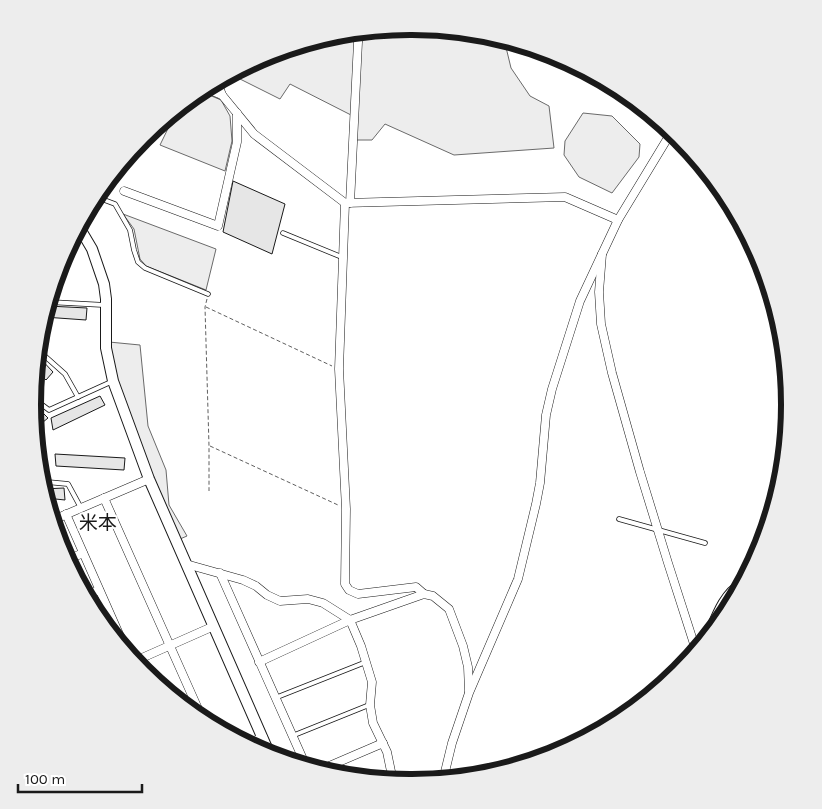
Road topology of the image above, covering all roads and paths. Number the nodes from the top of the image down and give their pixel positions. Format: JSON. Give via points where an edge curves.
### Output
{"nodes":[{"id":1,"x":359,"y":39,"type":"edge"},
{"id":2,"x":220,"y":89,"type":"edge"},
{"id":3,"x":214,"y":92,"type":"edge"},
{"id":4,"x":222,"y":95,"type":"junction"},
{"id":5,"x":237,"y":113,"type":"junction"},
{"id":6,"x":668,"y":139,"type":"edge"},
{"id":7,"x":124,"y":191,"type":"dead end"},
{"id":8,"x":104,"y":200,"type":"edge"},
{"id":9,"x":348,"y":203,"type":"junction"},
{"id":10,"x":618,"y":220,"type":"junction"},
{"id":11,"x":283,"y":232,"type":"dead end"},
{"id":12,"x":83,"y":234,"type":"edge"},
{"id":13,"x":602,"y":254,"type":"junction"},
{"id":14,"x":344,"y":258,"type":"junction"},
{"id":15,"x":208,"y":294,"type":"joint"},
{"id":16,"x":56,"y":302,"type":"edge"},
{"id":17,"x":106,"y":305,"type":"junction"},
{"id":18,"x":205,"y":307,"type":"junction"},
{"id":19,"x":45,"y":356,"type":"edge"},
{"id":20,"x":339,"y":369,"type":"junction"},
{"id":21,"x":113,"y":381,"type":"junction"},
{"id":22,"x":78,"y":397,"type":"junction"},
{"id":23,"x":41,"y":404,"type":"edge"},
{"id":24,"x":209,"y":446,"type":"junction"},
{"id":25,"x":149,"y":479,"type":"junction"},
{"id":26,"x":50,"y":482,"type":"edge"},
{"id":27,"x":209,"y":491,"type":"dead end"},
{"id":28,"x":104,"y":498,"type":"junction"},
{"id":29,"x":81,"y":508,"type":"junction"},
{"id":30,"x":346,"y":509,"type":"junction"},
{"id":31,"x":66,"y":514,"type":"junction"},
{"id":32,"x":59,"y":517,"type":"edge"},
{"id":33,"x":619,"y":519,"type":"dead end"},
{"id":34,"x":658,"y":530,"type":"junction"},
{"id":35,"x":705,"y":544,"type":"dead end"},
{"id":36,"x":83,"y":553,"type":"junction"},
{"id":37,"x":75,"y":557,"type":"edge"},
{"id":38,"x":186,"y":564,"type":"junction"},
{"id":39,"x":220,"y":573,"type":"junction"},
{"id":40,"x":99,"y":590,"type":"junction"},
{"id":41,"x":93,"y":593,"type":"edge"},
{"id":42,"x":424,"y":594,"type":"junction"},
{"id":43,"x":107,"y":615,"type":"edge"},
{"id":44,"x":350,"y":620,"type":"junction"},
{"id":45,"x":214,"y":626,"type":"junction"},
{"id":46,"x":694,"y":642,"type":"edge"},
{"id":47,"x":171,"y":645,"type":"junction"},
{"id":48,"x":142,"y":658,"type":"edge"},
{"id":49,"x":259,"y":662,"type":"junction"},
{"id":50,"x":366,"y":662,"type":"junction"},
{"id":51,"x":470,"y":693,"type":"junction"},
{"id":52,"x":276,"y":698,"type":"junction"},
{"id":53,"x":370,"y":705,"type":"junction"},
{"id":54,"x":197,"y":706,"type":"edge"},
{"id":55,"x":292,"y":736,"type":"junction"},
{"id":56,"x":262,"y":737,"type":"junction"},
{"id":57,"x":256,"y":740,"type":"edge"},
{"id":58,"x":383,"y":743,"type":"junction"},
{"id":59,"x":265,"y":744,"type":"edge"},
{"id":60,"x":302,"y":757,"type":"edge"},
{"id":61,"x":331,"y":765,"type":"edge"},
{"id":62,"x":445,"y":772,"type":"edge"},
{"id":63,"x":390,"y":773,"type":"edge"}],
"edges":[{"from":1,"to":9,"type":"street"},
{"from":2,"to":4,"type":"street"},
{"from":3,"to":4,"type":"street"},
{"from":4,"to":5,"type":"street"},
{"from":5,"to":7,"type":"street","via":[[237,142],[218,226]]},
{"from":5,"to":9,"type":"street","via":[[254,134]]},
{"from":6,"to":10,"type":"street"},
{"from":8,"to":15,"type":"lane","via":[[115,204],[130,230],[138,262],[144,268]]},
{"from":9,"to":10,"type":"street","via":[[565,197]]},
{"from":9,"to":14,"type":"street"},
{"from":10,"to":13,"type":"street"},
{"from":11,"to":14,"type":"lane"},
{"from":12,"to":17,"type":"street","via":[[100,268]]},
{"from":13,"to":34,"type":"street","via":[[601,324]]},
{"from":13,"to":51,"type":"street","via":[[580,300],[552,389],[536,504],[518,579]]},
{"from":14,"to":20,"type":"street"},
{"from":15,"to":18,"type":"path"},
{"from":16,"to":17,"type":"lane"},
{"from":17,"to":21,"type":"street","via":[[106,348]]},
{"from":18,"to":20,"type":"path"},
{"from":18,"to":24,"type":"path"},
{"from":19,"to":22,"type":"lane","via":[[65,374]]},
{"from":20,"to":30,"type":"street"},
{"from":21,"to":22,"type":"lane"},
{"from":21,"to":25,"type":"street"},
{"from":22,"to":23,"type":"lane","via":[[49,410]]},
{"from":24,"to":27,"type":"path"},
{"from":24,"to":30,"type":"path"},
{"from":25,"to":28,"type":"street"},
{"from":25,"to":38,"type":"street"},
{"from":26,"to":29,"type":"lane","via":[[68,484]]},
{"from":28,"to":29,"type":"street"},
{"from":28,"to":47,"type":"street"},
{"from":29,"to":31,"type":"street"},
{"from":30,"to":42,"type":"street","via":[[345,584],[349,590],[358,594],[416,587]]},
{"from":31,"to":32,"type":"street"},
{"from":31,"to":36,"type":"street"},
{"from":33,"to":34,"type":"lane"},
{"from":34,"to":35,"type":"lane"},
{"from":34,"to":46,"type":"street"},
{"from":36,"to":37,"type":"street"},
{"from":36,"to":40,"type":"street"},
{"from":38,"to":39,"type":"street"},
{"from":38,"to":45,"type":"street"},
{"from":39,"to":44,"type":"street","via":[[256,586],[280,601],[308,600],[323,604]]},
{"from":39,"to":49,"type":"street"},
{"from":40,"to":41,"type":"street"},
{"from":40,"to":43,"type":"street"},
{"from":42,"to":44,"type":"street"},
{"from":42,"to":51,"type":"street","via":[[434,596],[449,609],[463,646]]},
{"from":44,"to":49,"type":"street"},
{"from":44,"to":50,"type":"street"},
{"from":45,"to":47,"type":"street"},
{"from":45,"to":56,"type":"street"},
{"from":47,"to":48,"type":"street"},
{"from":47,"to":54,"type":"street"},
{"from":49,"to":52,"type":"street"},
{"from":50,"to":52,"type":"lane"},
{"from":50,"to":53,"type":"street","via":[[372,682]]},
{"from":51,"to":62,"type":"street"},
{"from":52,"to":55,"type":"street"},
{"from":53,"to":55,"type":"lane"},
{"from":53,"to":58,"type":"street","via":[[373,723]]},
{"from":55,"to":60,"type":"street"},
{"from":56,"to":57,"type":"street"},
{"from":56,"to":59,"type":"street"},
{"from":58,"to":61,"type":"street"},
{"from":58,"to":63,"type":"street"}]}
